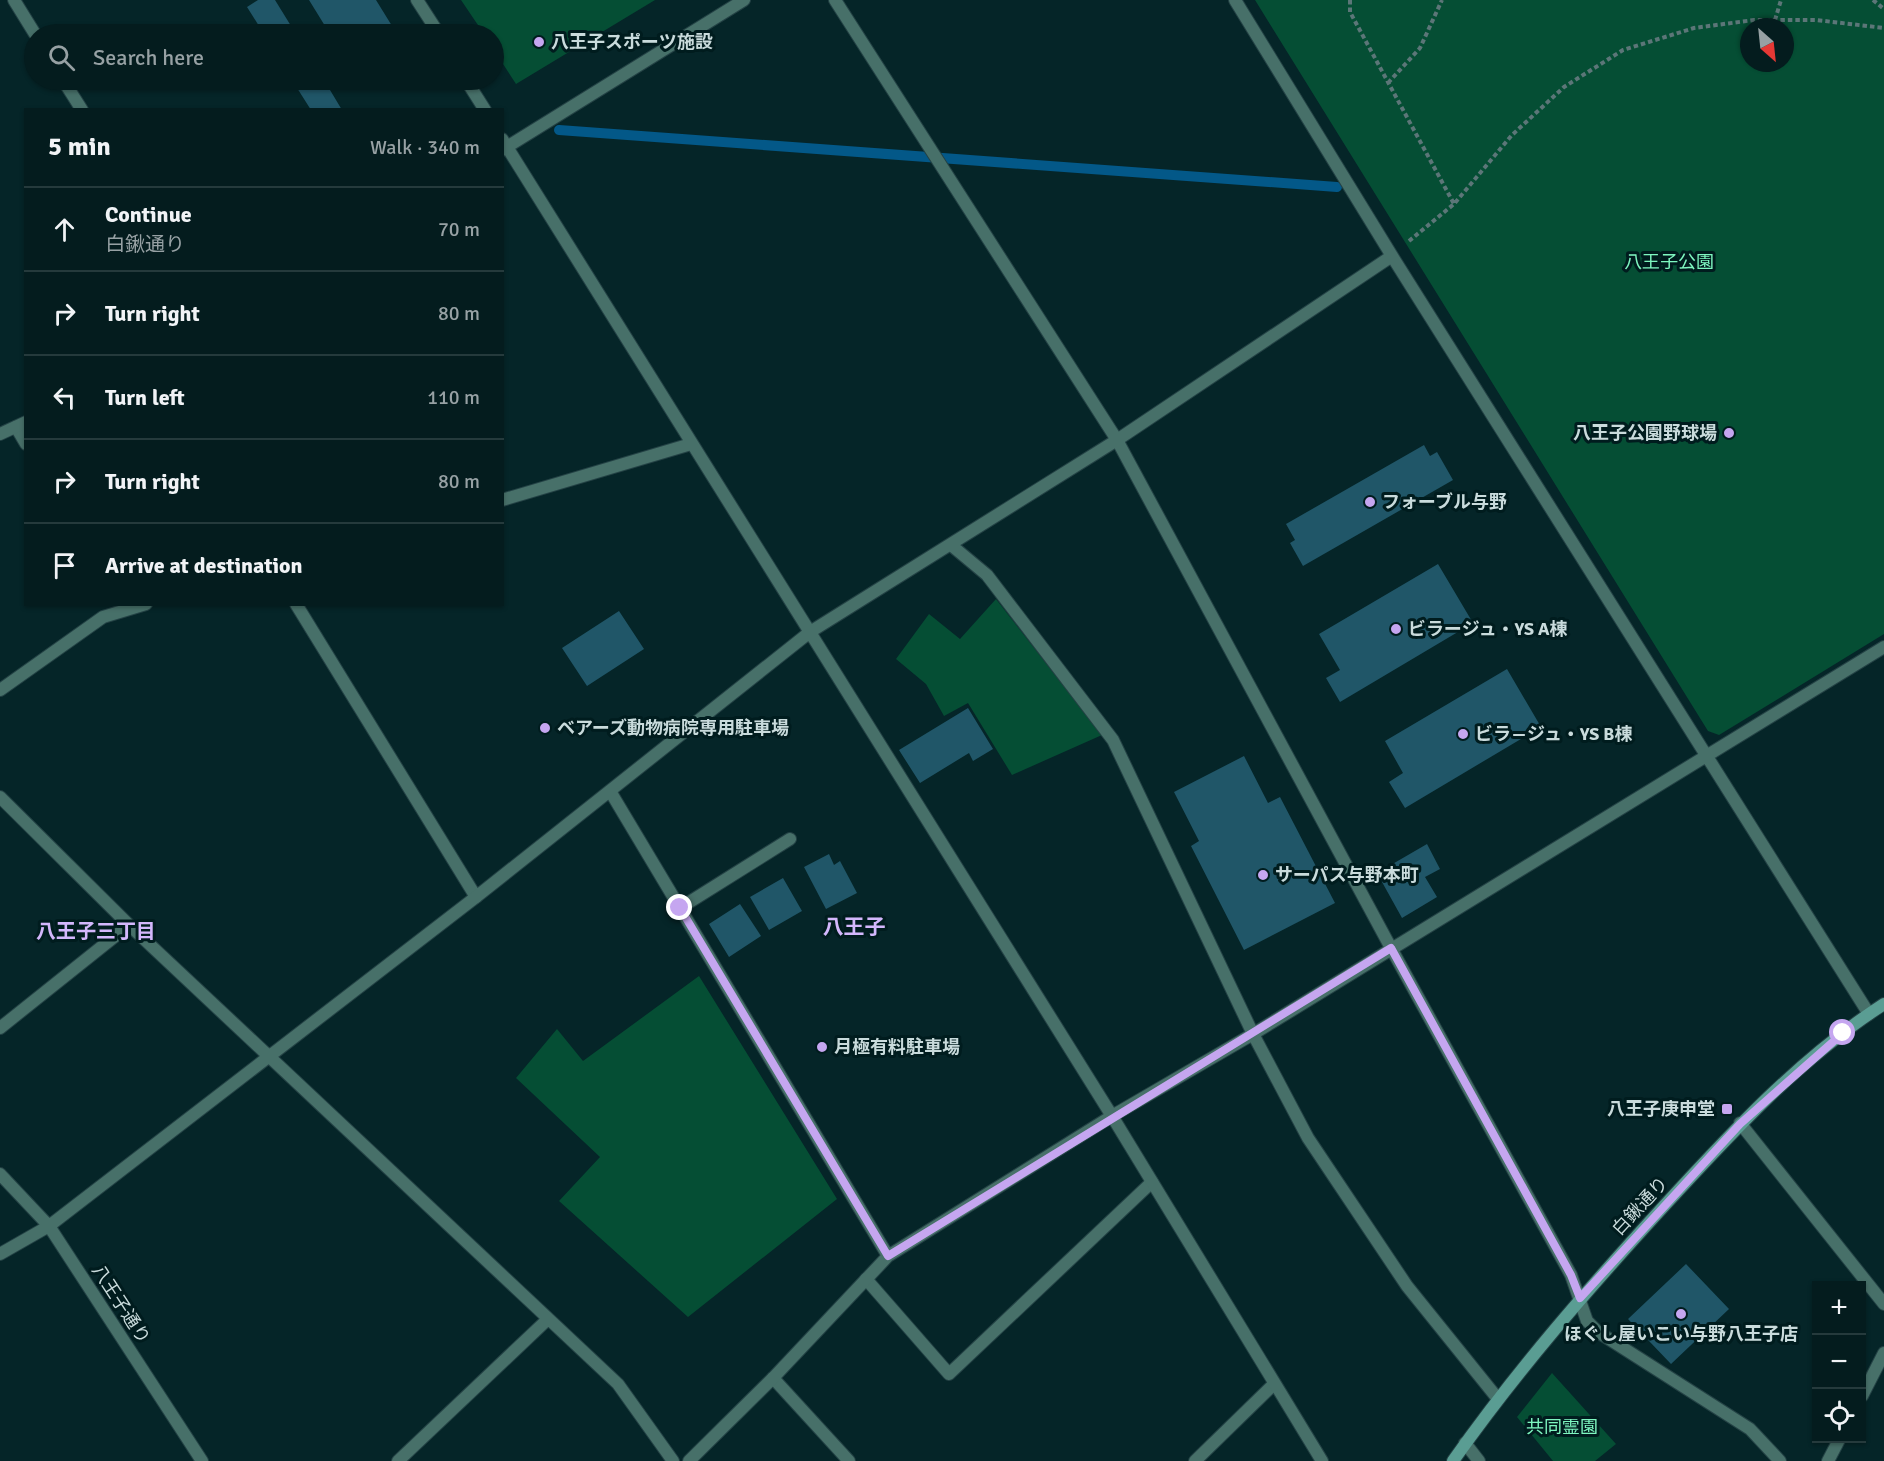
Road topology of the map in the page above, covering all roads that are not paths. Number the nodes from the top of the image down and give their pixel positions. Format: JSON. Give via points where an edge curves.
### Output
{"nodes":[{"id":1,"x":14,"y":0,"type":"edge"},
{"id":2,"x":417,"y":0,"type":"edge"},
{"id":3,"x":744,"y":0,"type":"edge"},
{"id":4,"x":835,"y":0,"type":"edge"},
{"id":5,"x":1234,"y":0,"type":"edge"},
{"id":6,"x":29,"y":24,"type":"edge"},
{"id":7,"x":433,"y":24,"type":"edge"},
{"id":8,"x":69,"y":90,"type":"edge"},
{"id":9,"x":472,"y":90,"type":"edge"},
{"id":10,"x":81,"y":108,"type":"edge"},
{"id":11,"x":484,"y":108,"type":"edge"},
{"id":12,"x":504,"y":145,"type":"edge"},
{"id":13,"x":1392,"y":255,"type":"junction"},
{"id":14,"x":21,"y":425,"type":"edge"},
{"id":15,"x":0,"y":434,"type":"edge"},
{"id":16,"x":1117,"y":440,"type":"junction"},
{"id":17,"x":691,"y":444,"type":"junction"},
{"id":18,"x":504,"y":499,"type":"edge"},
{"id":19,"x":951,"y":545,"type":"junction"},
{"id":20,"x":139,"y":606,"type":"edge"},
{"id":21,"x":297,"y":606,"type":"edge"},
{"id":22,"x":810,"y":632,"type":"junction"},
{"id":23,"x":1884,"y":647,"type":"edge"},
{"id":24,"x":0,"y":690,"type":"edge"},
{"id":25,"x":1707,"y":757,"type":"junction"},
{"id":26,"x":610,"y":791,"type":"junction"},
{"id":27,"x":0,"y":797,"type":"edge"},
{"id":28,"x":790,"y":839,"type":"dead end"},
{"id":29,"x":476,"y":897,"type":"junction"},
{"id":30,"x":680,"y":908,"type":"junction"},
{"id":31,"x":129,"y":925,"type":"junction"},
{"id":32,"x":1391,"y":948,"type":"junction"},
{"id":33,"x":1884,"y":1005,"type":"edge"},
{"id":34,"x":1869,"y":1014,"type":"junction"},
{"id":35,"x":0,"y":1028,"type":"edge"},
{"id":36,"x":1253,"y":1034,"type":"junction"},
{"id":37,"x":270,"y":1056,"type":"junction"},
{"id":38,"x":1112,"y":1116,"type":"junction"},
{"id":39,"x":1740,"y":1124,"type":"junction"},
{"id":40,"x":0,"y":1174,"type":"edge"},
{"id":41,"x":1152,"y":1182,"type":"junction"},
{"id":42,"x":49,"y":1226,"type":"junction"},
{"id":43,"x":0,"y":1254,"type":"edge"},
{"id":44,"x":888,"y":1256,"type":"junction"},
{"id":45,"x":866,"y":1279,"type":"junction"},
{"id":46,"x":1580,"y":1298,"type":"junction"},
{"id":47,"x":1884,"y":1304,"type":"edge"},
{"id":48,"x":548,"y":1319,"type":"junction"},
{"id":49,"x":1884,"y":1353,"type":"edge"},
{"id":50,"x":773,"y":1378,"type":"junction"},
{"id":51,"x":1274,"y":1384,"type":"junction"},
{"id":52,"x":1866,"y":1389,"type":"edge"},
{"id":53,"x":1498,"y":1399,"type":"junction"},
{"id":54,"x":1465,"y":1443,"type":"junction"},
{"id":55,"x":1837,"y":1443,"type":"edge"},
{"id":56,"x":202,"y":1461,"type":"edge"},
{"id":57,"x":398,"y":1461,"type":"edge"},
{"id":58,"x":673,"y":1461,"type":"edge"},
{"id":59,"x":689,"y":1461,"type":"edge"},
{"id":60,"x":849,"y":1461,"type":"edge"},
{"id":61,"x":1195,"y":1461,"type":"edge"},
{"id":62,"x":1322,"y":1461,"type":"edge"},
{"id":63,"x":1453,"y":1461,"type":"edge"},
{"id":64,"x":1479,"y":1461,"type":"edge"},
{"id":65,"x":1780,"y":1461,"type":"edge"},
{"id":66,"x":1828,"y":1461,"type":"edge"}],
"edges":[{"from":1,"to":6,"type":"street"},
{"from":2,"to":7,"type":"street"},
{"from":3,"to":12,"type":"street"},
{"from":4,"to":16,"type":"street"},
{"from":5,"to":13,"type":"street"},
{"from":8,"to":10,"type":"street"},
{"from":9,"to":11,"type":"street"},
{"from":12,"to":17,"type":"street"},
{"from":13,"to":16,"type":"street"},
{"from":13,"to":25,"type":"street"},
{"from":14,"to":15,"type":"street"},
{"from":16,"to":19,"type":"street"},
{"from":16,"to":32,"type":"street"},
{"from":17,"to":18,"type":"street"},
{"from":17,"to":22,"type":"street"},
{"from":19,"to":22,"type":"street"},
{"from":19,"to":36,"type":"street","via":[[987,575],[1113,740]]},
{"from":20,"to":24,"type":"street","via":[[103,617]]},
{"from":21,"to":29,"type":"street"},
{"from":22,"to":26,"type":"street"},
{"from":22,"to":38,"type":"street"},
{"from":23,"to":25,"type":"street"},
{"from":25,"to":32,"type":"street"},
{"from":25,"to":34,"type":"street"},
{"from":26,"to":29,"type":"street"},
{"from":26,"to":30,"type":"street"},
{"from":27,"to":31,"type":"street"},
{"from":28,"to":30,"type":"street"},
{"from":29,"to":37,"type":"street"},
{"from":30,"to":44,"type":"street"},
{"from":31,"to":35,"type":"street"},
{"from":31,"to":37,"type":"street"},
{"from":32,"to":36,"type":"street"},
{"from":32,"to":46,"type":"street","via":[[1571,1275]]},
{"from":33,"to":34,"type":"street","name":"白鍬通り"},
{"from":34,"to":39,"type":"street","name":"白鍬通り"},
{"from":36,"to":38,"type":"street"},
{"from":36,"to":53,"type":"street","via":[[1308,1138],[1407,1286]]},
{"from":37,"to":42,"type":"street"},
{"from":37,"to":48,"type":"street"},
{"from":38,"to":41,"type":"street"},
{"from":38,"to":44,"type":"street"},
{"from":39,"to":46,"type":"street","name":"白鍬通り"},
{"from":39,"to":47,"type":"street"},
{"from":40,"to":42,"type":"street","name":"八王子通り"},
{"from":41,"to":45,"type":"street","via":[[950,1374]]},
{"from":41,"to":51,"type":"street"},
{"from":42,"to":43,"type":"street"},
{"from":42,"to":56,"type":"street","name":"八王子通り"},
{"from":44,"to":45,"type":"street"},
{"from":45,"to":50,"type":"street"},
{"from":46,"to":53,"type":"street","name":"白鍬通り"},
{"from":46,"to":65,"type":"street","via":[[1591,1327],[1750,1429]]},
{"from":48,"to":57,"type":"street"},
{"from":48,"to":58,"type":"street","via":[[618,1384]]},
{"from":49,"to":52,"type":"street"},
{"from":50,"to":59,"type":"street"},
{"from":50,"to":60,"type":"street"},
{"from":51,"to":61,"type":"street"},
{"from":51,"to":62,"type":"street"},
{"from":53,"to":54,"type":"street","name":"白鍬通り"},
{"from":54,"to":63,"type":"street","name":"白鍬通り"},
{"from":54,"to":64,"type":"street"},
{"from":55,"to":66,"type":"street"}]}
